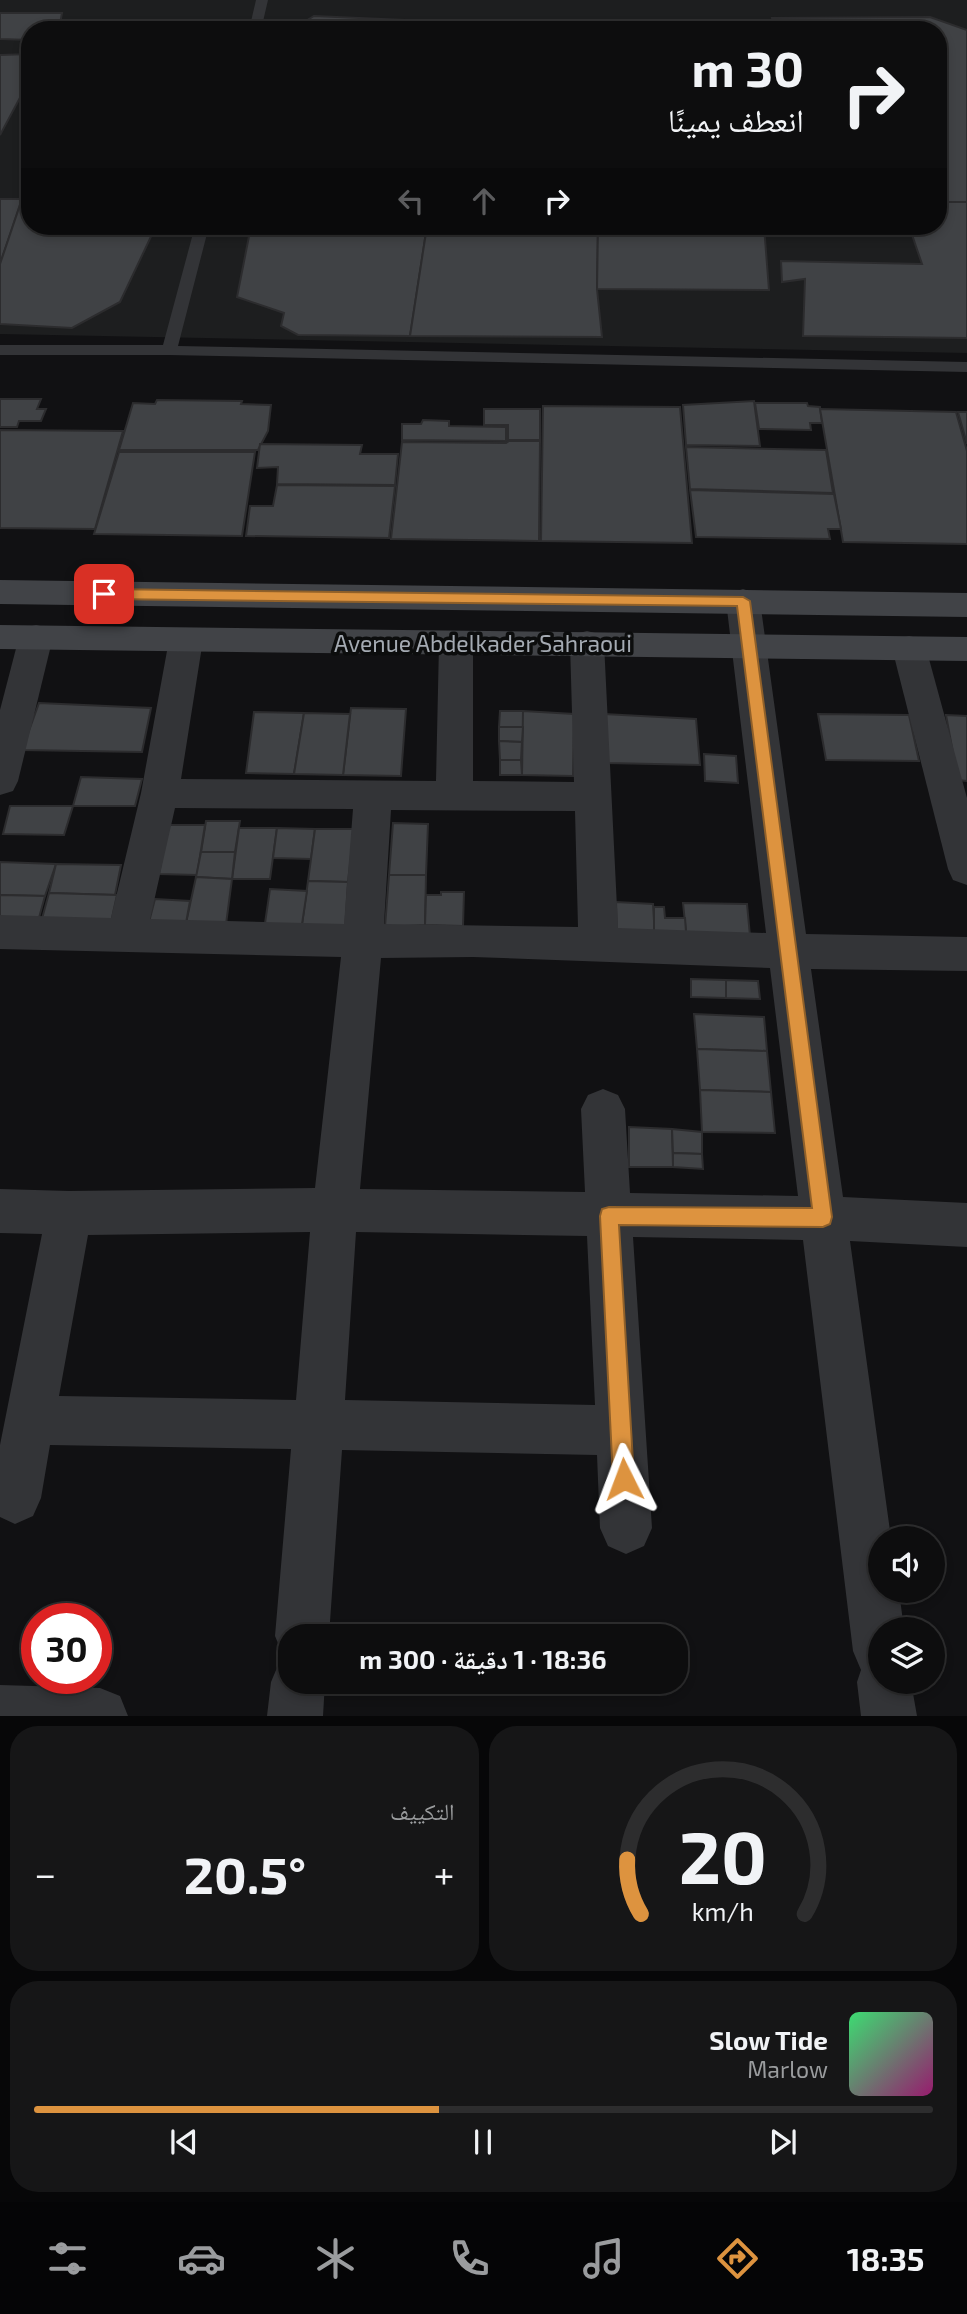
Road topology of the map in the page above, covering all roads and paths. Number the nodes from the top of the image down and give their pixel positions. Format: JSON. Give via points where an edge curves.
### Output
{"nodes":[{"id":1,"x":262,"y":0,"type":"edge"},
{"id":2,"x":256,"y":21,"type":"edge"},
{"id":3,"x":200,"y":235,"type":"edge"},
{"id":4,"x":0,"y":350,"type":"edge"},
{"id":5,"x":169,"y":350,"type":"junction"},
{"id":6,"x":967,"y":367,"type":"edge"},
{"id":7,"x":0,"y":592,"type":"edge"},
{"id":8,"x":743,"y":601,"type":"junction"},
{"id":9,"x":967,"y":605,"type":"edge"},
{"id":10,"x":0,"y":637,"type":"edge"},
{"id":11,"x":36,"y":637,"type":"junction"},
{"id":12,"x":186,"y":640,"type":"junction"},
{"id":13,"x":587,"y":643,"type":"junction"},
{"id":14,"x":456,"y":644,"type":"junction"},
{"id":15,"x":747,"y":646,"type":"junction"},
{"id":16,"x":909,"y":648,"type":"junction"},
{"id":17,"x":967,"y":649,"type":"edge"},
{"id":18,"x":0,"y":781,"type":"edge"},
{"id":19,"x":160,"y":793,"type":"junction"},
{"id":20,"x":373,"y":795,"type":"junction"},
{"id":21,"x":454,"y":796,"type":"junction"},
{"id":22,"x":593,"y":797,"type":"junction"},
{"id":23,"x":960,"y":815,"type":"edge"},
{"id":24,"x":967,"y":869,"type":"edge"},
{"id":25,"x":0,"y":932,"type":"edge"},
{"id":26,"x":127,"y":933,"type":"junction"},
{"id":27,"x":363,"y":941,"type":"junction"},
{"id":28,"x":598,"y":944,"type":"junction"},
{"id":29,"x":787,"y":951,"type":"junction"},
{"id":30,"x":967,"y":954,"type":"edge"},
{"id":31,"x":603,"y":1109,"type":"dead end"},
{"id":32,"x":335,"y":1210,"type":"junction"},
{"id":33,"x":0,"y":1211,"type":"edge"},
{"id":34,"x":69,"y":1213,"type":"junction"},
{"id":35,"x":609,"y":1216,"type":"junction"},
{"id":36,"x":823,"y":1217,"type":"junction"},
{"id":37,"x":967,"y":1225,"type":"edge"},
{"id":38,"x":30,"y":1420,"type":"junction"},
{"id":39,"x":319,"y":1425,"type":"junction"},
{"id":40,"x":621,"y":1430,"type":"junction"},
{"id":41,"x":15,"y":1498,"type":"dead end"},
{"id":42,"x":626,"y":1528,"type":"dead end"},
{"id":43,"x":876,"y":1617,"type":"edge"},
{"id":44,"x":303,"y":1624,"type":"edge"},
{"id":45,"x":297,"y":1694,"type":"edge"},
{"id":46,"x":886,"y":1694,"type":"edge"},
{"id":47,"x":0,"y":1713,"type":"edge"},
{"id":48,"x":57,"y":1715,"type":"edge"},
{"id":49,"x":100,"y":1716,"type":"edge"},
{"id":50,"x":295,"y":1716,"type":"edge"},
{"id":51,"x":889,"y":1716,"type":"edge"}],
"edges":[{"from":1,"to":2,"type":"lane"},
{"from":3,"to":5,"type":"lane"},
{"from":4,"to":5,"type":"lane"},
{"from":5,"to":6,"type":"lane"},
{"from":7,"to":8,"type":"main road","name":"Avenue Abdelkader Sahraoui"},
{"from":8,"to":9,"type":"main road","name":"Avenue Abdelkader Sahraoui"},
{"from":8,"to":15,"type":"street"},
{"from":10,"to":11,"type":"main road","name":"Avenue Abdelkader Sahraoui"},
{"from":11,"to":12,"type":"main road","name":"Avenue Abdelkader Sahraoui"},
{"from":11,"to":18,"type":"street"},
{"from":12,"to":14,"type":"main road","name":"Avenue Abdelkader Sahraoui"},
{"from":12,"to":19,"type":"street"},
{"from":13,"to":14,"type":"main road","name":"Avenue Abdelkader Sahraoui"},
{"from":13,"to":15,"type":"main road","name":"Avenue Abdelkader Sahraoui"},
{"from":13,"to":22,"type":"street"},
{"from":14,"to":21,"type":"street"},
{"from":15,"to":16,"type":"main road","name":"Avenue Abdelkader Sahraoui"},
{"from":15,"to":29,"type":"street"},
{"from":16,"to":17,"type":"main road","name":"Avenue Abdelkader Sahraoui"},
{"from":16,"to":23,"type":"street"},
{"from":19,"to":20,"type":"street"},
{"from":19,"to":26,"type":"street"},
{"from":20,"to":21,"type":"street"},
{"from":20,"to":27,"type":"street"},
{"from":21,"to":22,"type":"street"},
{"from":22,"to":28,"type":"street"},
{"from":23,"to":24,"type":"street"},
{"from":25,"to":26,"type":"street"},
{"from":26,"to":27,"type":"street"},
{"from":27,"to":28,"type":"street"},
{"from":27,"to":32,"type":"street"},
{"from":28,"to":29,"type":"street"},
{"from":29,"to":30,"type":"street"},
{"from":29,"to":36,"type":"street"},
{"from":31,"to":35,"type":"street"},
{"from":32,"to":34,"type":"street"},
{"from":32,"to":35,"type":"street"},
{"from":32,"to":39,"type":"street"},
{"from":33,"to":34,"type":"street"},
{"from":34,"to":38,"type":"street"},
{"from":35,"to":36,"type":"street"},
{"from":35,"to":40,"type":"street"},
{"from":36,"to":37,"type":"street"},
{"from":36,"to":43,"type":"street"},
{"from":38,"to":39,"type":"street"},
{"from":38,"to":41,"type":"street"},
{"from":39,"to":40,"type":"street"},
{"from":39,"to":44,"type":"street"},
{"from":40,"to":42,"type":"street"},
{"from":45,"to":50,"type":"street"},
{"from":46,"to":51,"type":"street"},
{"from":47,"to":48,"type":"street"},
{"from":48,"to":49,"type":"street"}]}
